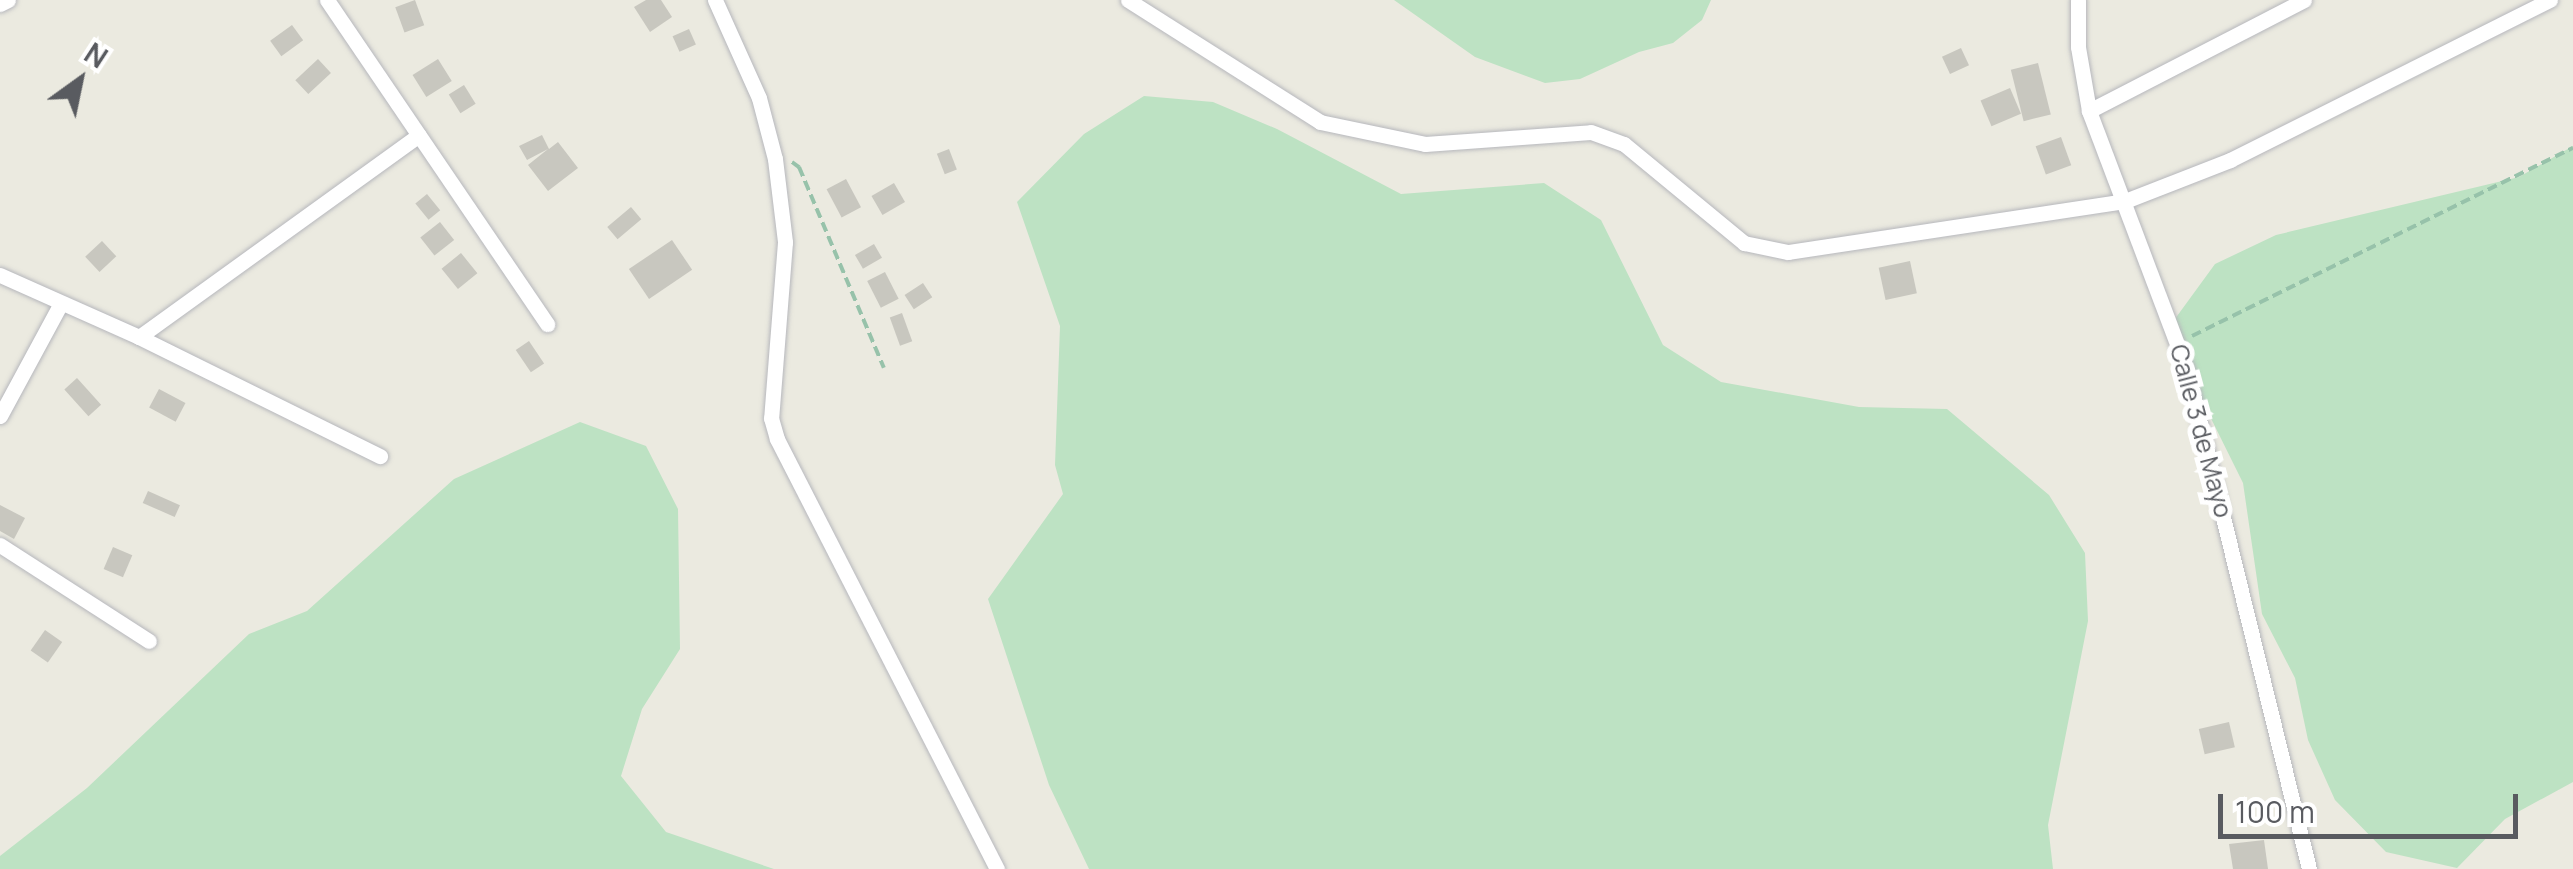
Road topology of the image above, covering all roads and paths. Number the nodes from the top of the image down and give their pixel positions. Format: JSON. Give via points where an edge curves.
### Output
{"nodes":[{"id":1,"x":8,"y":0,"type":"edge"},
{"id":2,"x":327,"y":0,"type":"edge"},
{"id":3,"x":715,"y":0,"type":"edge"},
{"id":4,"x":1128,"y":0,"type":"edge"},
{"id":5,"x":2078,"y":0,"type":"edge"},
{"id":6,"x":2304,"y":0,"type":"edge"},
{"id":7,"x":2550,"y":0,"type":"edge"},
{"id":8,"x":0,"y":4,"type":"edge"},
{"id":9,"x":2089,"y":111,"type":"junction"},
{"id":10,"x":419,"y":135,"type":"junction"},
{"id":11,"x":772,"y":147,"type":"junction"},
{"id":12,"x":2573,"y":148,"type":"edge"},
{"id":13,"x":2125,"y":201,"type":"junction"},
{"id":14,"x":0,"y":275,"type":"edge"},
{"id":15,"x":62,"y":302,"type":"junction"},
{"id":16,"x":546,"y":324,"type":"dead end"},
{"id":17,"x":139,"y":337,"type":"junction"},
{"id":18,"x":2179,"y":343,"type":"junction"},
{"id":19,"x":884,"y":368,"type":"dead end"},
{"id":20,"x":0,"y":416,"type":"edge"},
{"id":21,"x":380,"y":456,"type":"dead end"},
{"id":22,"x":0,"y":545,"type":"edge"},
{"id":23,"x":150,"y":641,"type":"dead end"},
{"id":24,"x":997,"y":869,"type":"edge"},
{"id":25,"x":2309,"y":869,"type":"edge"}],
"edges":[{"from":1,"to":8,"type":"street"},
{"from":2,"to":10,"type":"street"},
{"from":3,"to":11,"type":"street","via":[[759,98]]},
{"from":4,"to":13,"type":"street","via":[[1320,122],[1425,144],[1590,132],[1624,144],[1744,243],[1788,252]]},
{"from":5,"to":9,"type":"street","name":"Calle 3 de Mayo"},
{"from":6,"to":9,"type":"street"},
{"from":7,"to":13,"type":"street","via":[[2230,160]]},
{"from":9,"to":13,"type":"street","name":"Calle 3 de Mayo"},
{"from":10,"to":16,"type":"street"},
{"from":10,"to":17,"type":"street"},
{"from":11,"to":19,"type":"path","via":[[800,168]]},
{"from":11,"to":24,"type":"street","via":[[786,242],[771,418],[777,440]]},
{"from":12,"to":18,"type":"path"},
{"from":13,"to":18,"type":"street","name":"Calle 3 de Mayo"},
{"from":14,"to":15,"type":"street"},
{"from":15,"to":17,"type":"street"},
{"from":15,"to":20,"type":"street"},
{"from":17,"to":21,"type":"street"},
{"from":18,"to":25,"type":"street","name":"Calle 3 de Mayo"},
{"from":22,"to":23,"type":"street"}]}
